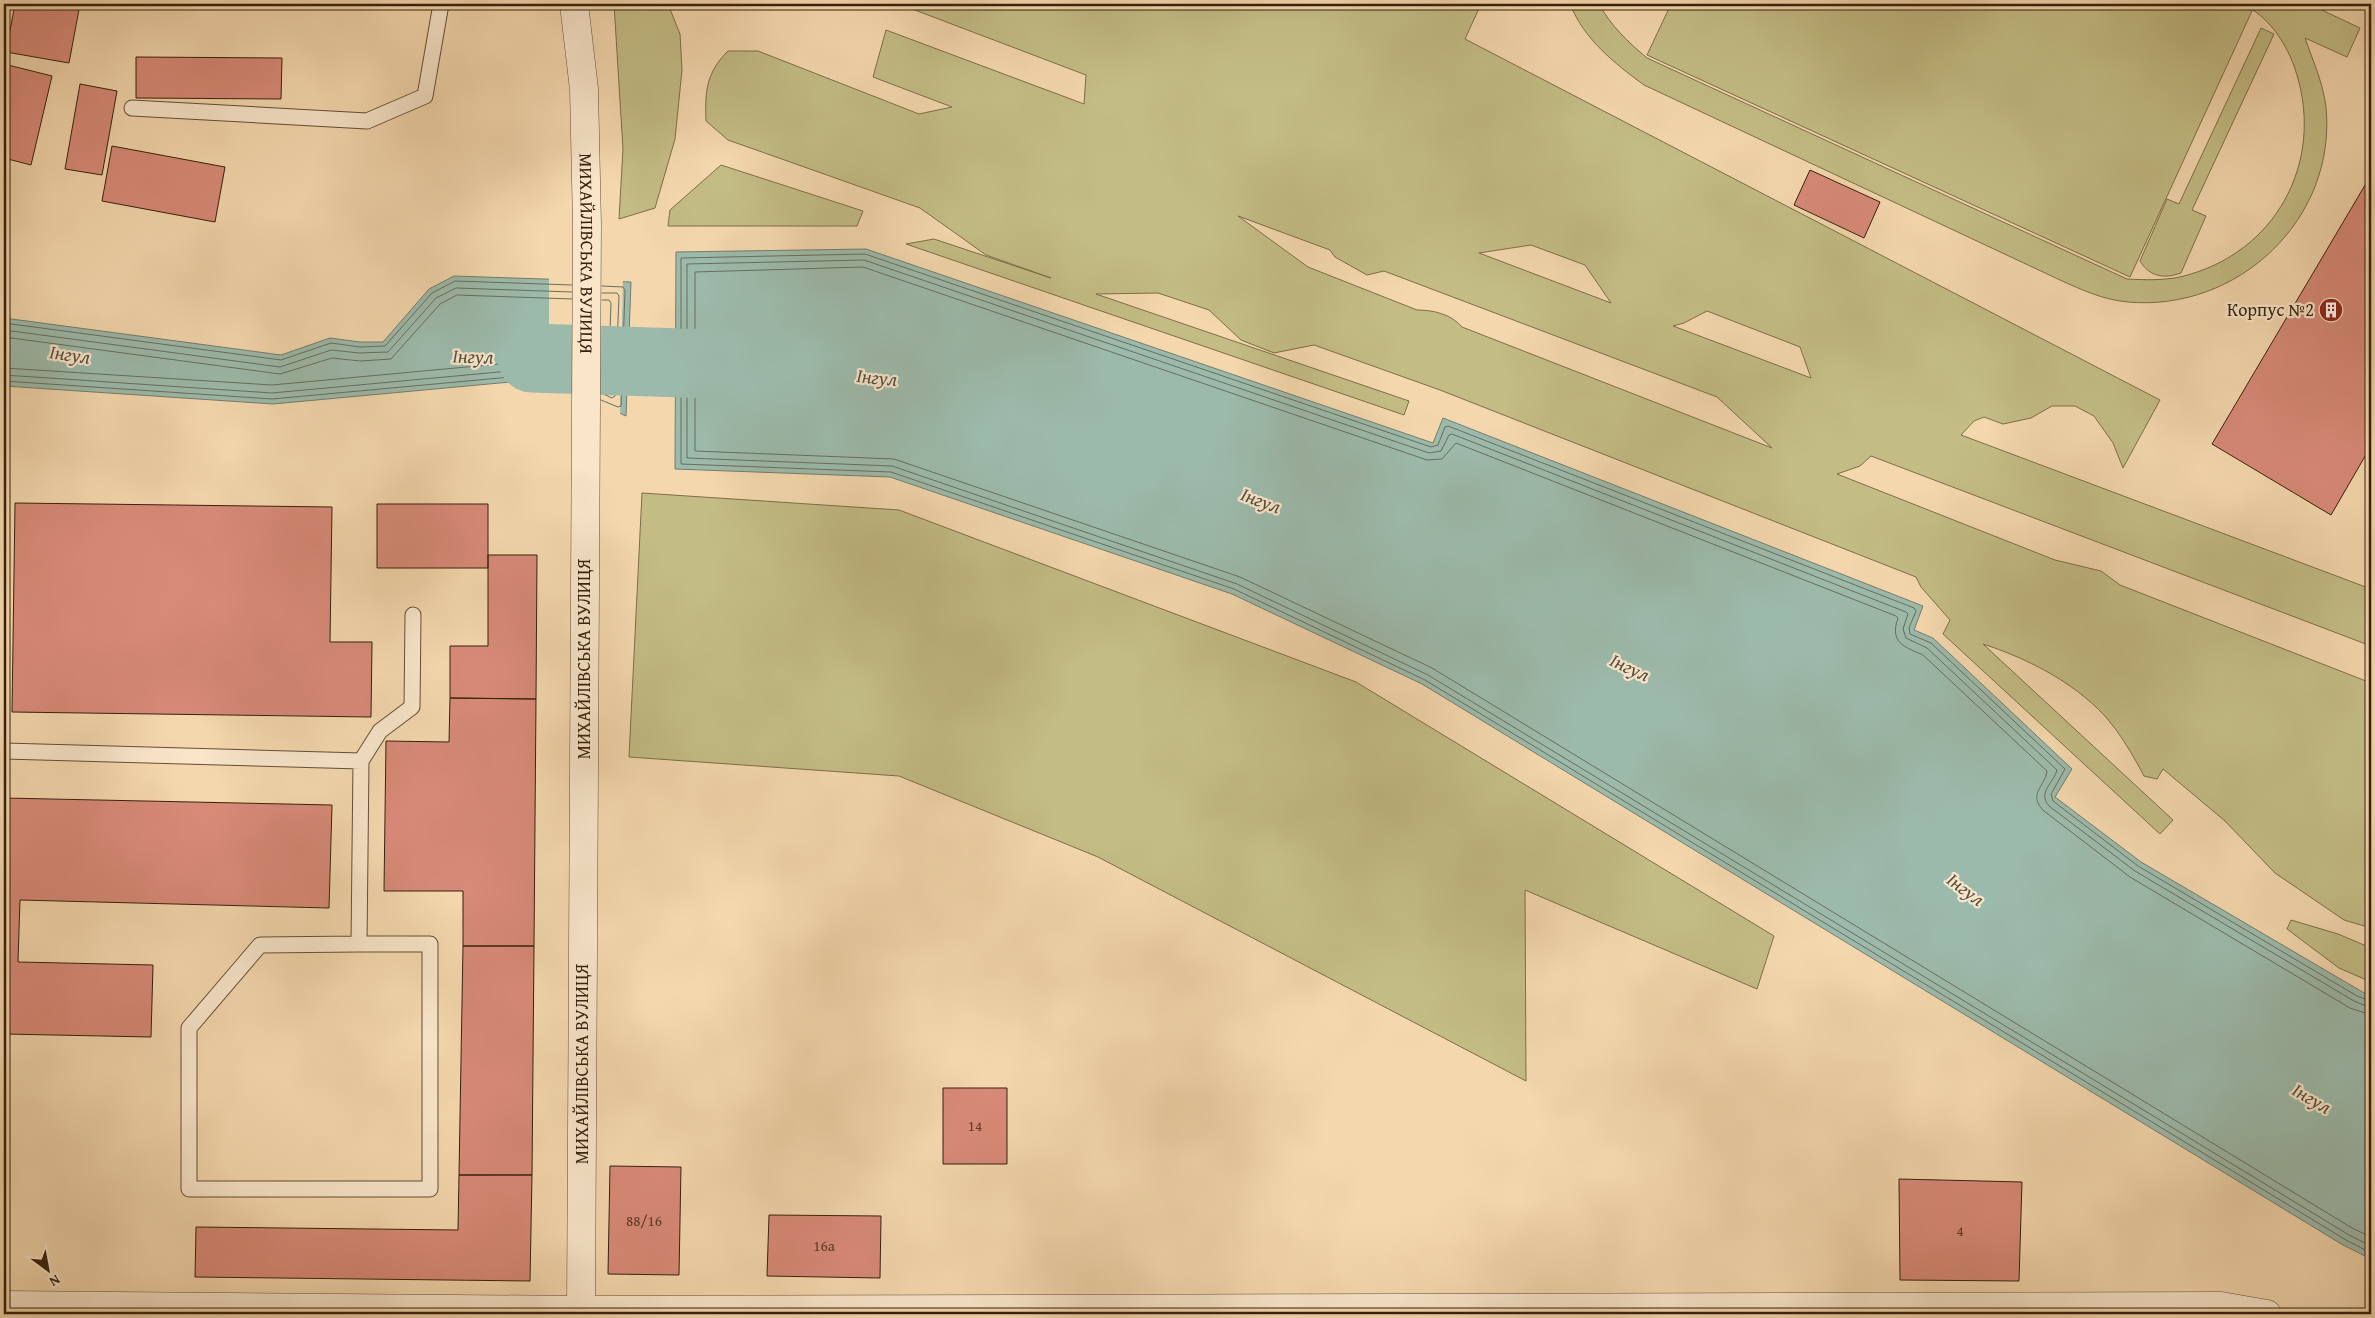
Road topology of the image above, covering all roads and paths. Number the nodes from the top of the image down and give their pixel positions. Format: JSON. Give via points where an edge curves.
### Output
{"nodes":[{"id":1,"x":441,"y":4,"type":"edge"},
{"id":2,"x":574,"y":4,"type":"edge"},
{"id":3,"x":132,"y":108,"type":"dead end"},
{"id":4,"x":412,"y":615,"type":"dead end"},
{"id":5,"x":4,"y":751,"type":"edge"},
{"id":6,"x":361,"y":761,"type":"junction"},
{"id":7,"x":359,"y":944,"type":"junction"},
{"id":8,"x":4,"y":1304,"type":"edge"},
{"id":9,"x":1111,"y":1311,"type":"edge"},
{"id":10,"x":1419,"y":1311,"type":"edge"},
{"id":11,"x":581,"y":1312,"type":"edge"},
{"id":12,"x":2267,"y":1314,"type":"edge"}],
"edges":[{"from":1,"to":3,"type":"lane","via":[[425,96],[367,121]]},
{"from":2,"to":11,"type":"street","name":"МИХАЙЛІВСЬКА ВУЛИЦЯ","via":[[584,89],[586,225]]},
{"from":4,"to":6,"type":"lane","via":[[412,707],[380,731]]},
{"from":5,"to":6,"type":"lane"},
{"from":6,"to":7,"type":"lane"},
{"from":7,"to":7,"type":"lane","via":[[430,944],[430,1189],[189,1189],[189,1028],[260,945]]},
{"from":8,"to":11,"type":"street"},
{"from":9,"to":10,"type":"street"},
{"from":9,"to":11,"type":"street"},
{"from":10,"to":12,"type":"street","via":[[2221,1306]]}]}
